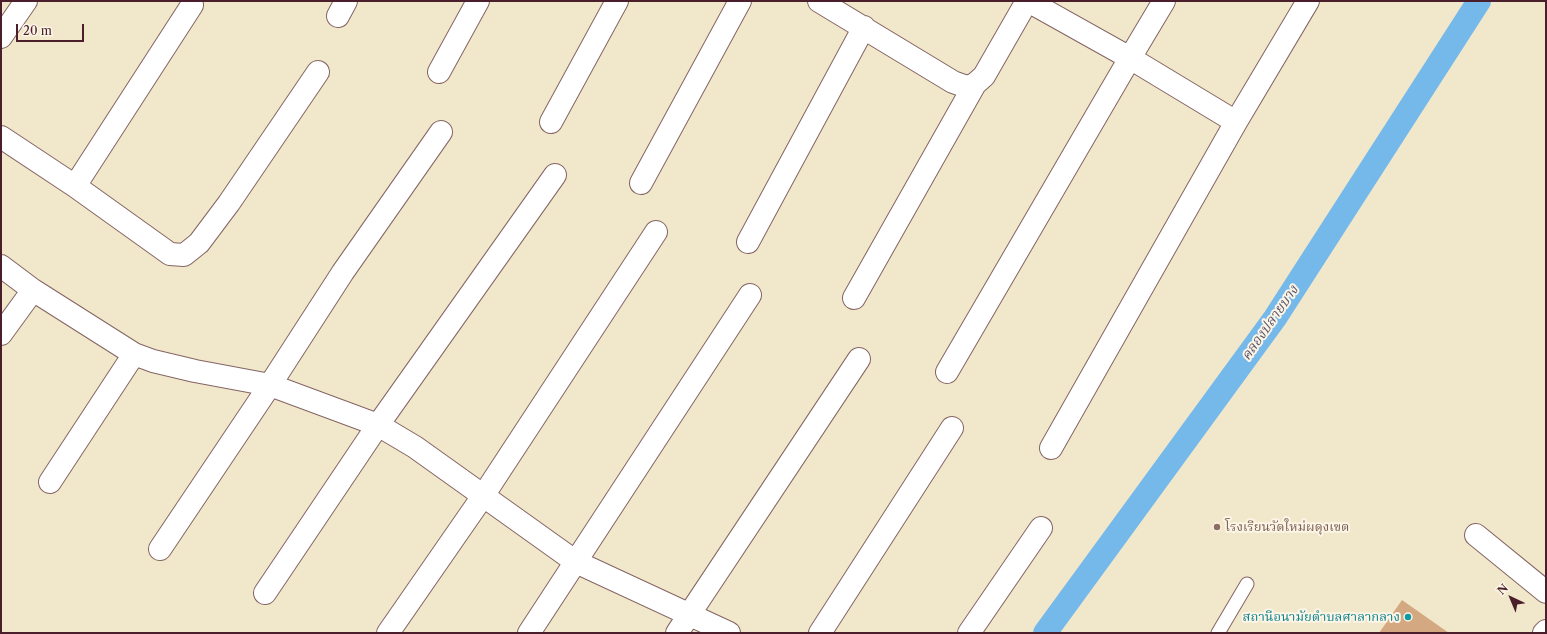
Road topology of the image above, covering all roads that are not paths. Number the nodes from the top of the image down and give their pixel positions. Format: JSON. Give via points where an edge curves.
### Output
{"nodes":[{"id":1,"x":26,"y":1,"type":"edge"},
{"id":2,"x":478,"y":1,"type":"edge"},
{"id":3,"x":618,"y":1,"type":"edge"},
{"id":4,"x":740,"y":1,"type":"edge"},
{"id":5,"x":819,"y":1,"type":"edge"},
{"id":6,"x":1027,"y":1,"type":"edge"},
{"id":7,"x":1164,"y":1,"type":"edge"},
{"id":8,"x":1308,"y":1,"type":"edge"},
{"id":9,"x":192,"y":5,"type":"dead end"},
{"id":10,"x":864,"y":27,"type":"junction"},
{"id":11,"x":1,"y":37,"type":"edge"},
{"id":12,"x":1130,"y":58,"type":"junction"},
{"id":13,"x":318,"y":72,"type":"dead end"},
{"id":14,"x":439,"y":72,"type":"dead end"},
{"id":15,"x":975,"y":84,"type":"junction"},
{"id":16,"x":551,"y":122,"type":"dead end"},
{"id":17,"x":1236,"y":122,"type":"junction"},
{"id":18,"x":441,"y":132,"type":"dead end"},
{"id":19,"x":1,"y":137,"type":"edge"},
{"id":20,"x":554,"y":175,"type":"dead end"},
{"id":21,"x":640,"y":182,"type":"dead end"},
{"id":22,"x":75,"y":186,"type":"junction"},
{"id":23,"x":656,"y":232,"type":"dead end"},
{"id":24,"x":748,"y":242,"type":"dead end"},
{"id":25,"x":1,"y":266,"type":"edge"},
{"id":26,"x":33,"y":290,"type":"junction"},
{"id":27,"x":750,"y":295,"type":"dead end"},
{"id":28,"x":854,"y":298,"type":"dead end"},
{"id":29,"x":1,"y":334,"type":"edge"},
{"id":30,"x":134,"y":354,"type":"junction"},
{"id":31,"x":859,"y":359,"type":"dead end"},
{"id":32,"x":947,"y":372,"type":"dead end"},
{"id":33,"x":270,"y":385,"type":"junction"},
{"id":34,"x":378,"y":425,"type":"junction"},
{"id":35,"x":952,"y":428,"type":"dead end"},
{"id":36,"x":1051,"y":448,"type":"dead end"},
{"id":37,"x":50,"y":482,"type":"dead end"},
{"id":38,"x":483,"y":496,"type":"junction"},
{"id":39,"x":1041,"y":528,"type":"dead end"},
{"id":40,"x":1476,"y":535,"type":"dead end"},
{"id":41,"x":160,"y":549,"type":"dead end"},
{"id":42,"x":576,"y":562,"type":"junction"},
{"id":43,"x":1247,"y":584,"type":"dead end"},
{"id":44,"x":1546,"y":592,"type":"edge"},
{"id":45,"x":265,"y":593,"type":"dead end"},
{"id":46,"x":689,"y":614,"type":"junction"},
{"id":47,"x":388,"y":633,"type":"edge"},
{"id":48,"x":529,"y":633,"type":"edge"},
{"id":49,"x":677,"y":633,"type":"edge"},
{"id":50,"x":729,"y":633,"type":"edge"},
{"id":51,"x":820,"y":633,"type":"edge"},
{"id":52,"x":969,"y":633,"type":"edge"},
{"id":53,"x":1218,"y":633,"type":"edge"}],
"edges":[{"from":1,"to":11,"type":"street"},
{"from":2,"to":14,"type":"street"},
{"from":3,"to":16,"type":"street"},
{"from":4,"to":21,"type":"street"},
{"from":5,"to":10,"type":"street"},
{"from":6,"to":12,"type":"street"},
{"from":6,"to":15,"type":"street","via":[[984,76]]},
{"from":7,"to":12,"type":"street"},
{"from":8,"to":17,"type":"street"},
{"from":9,"to":22,"type":"street"},
{"from":10,"to":15,"type":"street","via":[[953,82],[967,87]]},
{"from":10,"to":24,"type":"street"},
{"from":12,"to":17,"type":"street"},
{"from":12,"to":32,"type":"street"},
{"from":13,"to":22,"type":"street","via":[[229,203],[199,243],[184,255],[170,254]]},
{"from":15,"to":28,"type":"street"},
{"from":17,"to":36,"type":"street"},
{"from":18,"to":33,"type":"street","via":[[343,272]]},
{"from":19,"to":22,"type":"street"},
{"from":20,"to":34,"type":"street"},
{"from":23,"to":38,"type":"street"},
{"from":25,"to":26,"type":"street"},
{"from":26,"to":29,"type":"street"},
{"from":26,"to":30,"type":"street"},
{"from":27,"to":42,"type":"street"},
{"from":30,"to":33,"type":"street","via":[[195,371]]},
{"from":30,"to":37,"type":"street"},
{"from":31,"to":46,"type":"street"},
{"from":33,"to":34,"type":"street"},
{"from":33,"to":41,"type":"street"},
{"from":34,"to":38,"type":"street","via":[[415,447]]},
{"from":34,"to":45,"type":"street"},
{"from":35,"to":51,"type":"street"},
{"from":38,"to":42,"type":"street"},
{"from":38,"to":47,"type":"street"},
{"from":39,"to":52,"type":"street"},
{"from":40,"to":44,"type":"street"},
{"from":42,"to":46,"type":"street"},
{"from":42,"to":48,"type":"street"},
{"from":43,"to":53,"type":"lane"},
{"from":46,"to":49,"type":"street"},
{"from":46,"to":50,"type":"street"}]}
